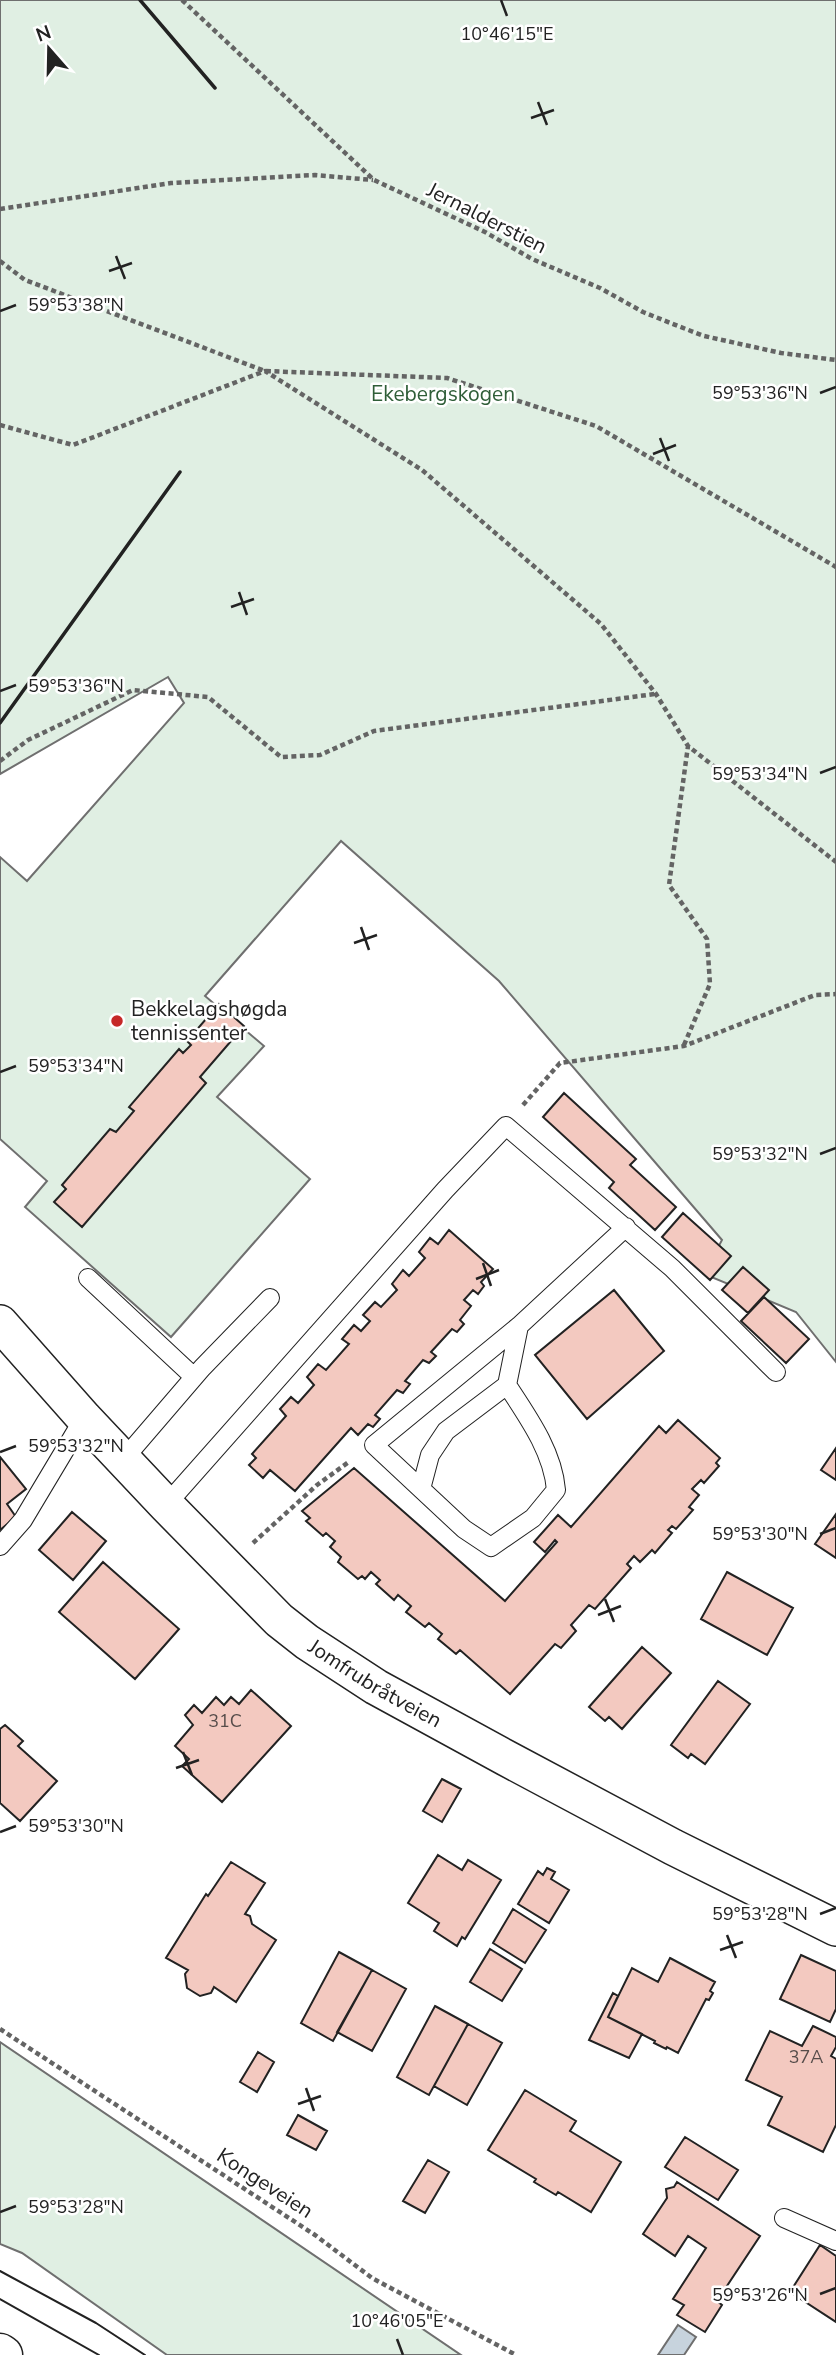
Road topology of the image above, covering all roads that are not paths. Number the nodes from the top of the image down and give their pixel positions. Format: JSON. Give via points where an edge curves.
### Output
{"nodes":[{"id":1,"x":626,"y":1227,"type":"junction"},
{"id":2,"x":88,"y":1278,"type":"dead end"},
{"id":3,"x":270,"y":1298,"type":"dead end"},
{"id":4,"x":0,"y":1323,"type":"edge"},
{"id":5,"x":519,"y":1326,"type":"junction"},
{"id":6,"x":776,"y":1372,"type":"dead end"},
{"id":7,"x":194,"y":1377,"type":"junction"},
{"id":8,"x":507,"y":1385,"type":"junction"},
{"id":9,"x":84,"y":1418,"type":"junction"},
{"id":10,"x":123,"y":1460,"type":"junction"},
{"id":11,"x":421,"y":1489,"type":"junction"},
{"id":12,"x":166,"y":1505,"type":"junction"},
{"id":13,"x":0,"y":1546,"type":"edge"},
{"id":14,"x":836,"y":1928,"type":"edge"},
{"id":15,"x":784,"y":2218,"type":"dead end"},
{"id":16,"x":836,"y":2241,"type":"edge"}],
"edges":[{"from":1,"to":5,"type":"lane"},
{"from":1,"to":6,"type":"lane"},
{"from":1,"to":12,"type":"lane","via":[[506,1126]]},
{"from":2,"to":7,"type":"lane"},
{"from":3,"to":7,"type":"lane"},
{"from":4,"to":9,"type":"street","name":"Jomfrubråtveien"},
{"from":5,"to":8,"type":"lane"},
{"from":5,"to":11,"type":"lane","via":[[374,1445]]},
{"from":7,"to":10,"type":"lane"},
{"from":8,"to":11,"type":"lane","via":[[446,1431],[430,1455]]},
{"from":8,"to":11,"type":"lane","via":[[554,1472],[556,1490],[533,1518],[491,1547]]},
{"from":9,"to":10,"type":"street","name":"Jomfrubråtveien"},
{"from":9,"to":13,"type":"lane","via":[[23,1520]]},
{"from":10,"to":12,"type":"street","name":"Jomfrubråtveien"},
{"from":12,"to":14,"type":"street","name":"Jomfrubråtveien","via":[[279,1620],[376,1687],[673,1847]]},
{"from":15,"to":16,"type":"lane"}]}
